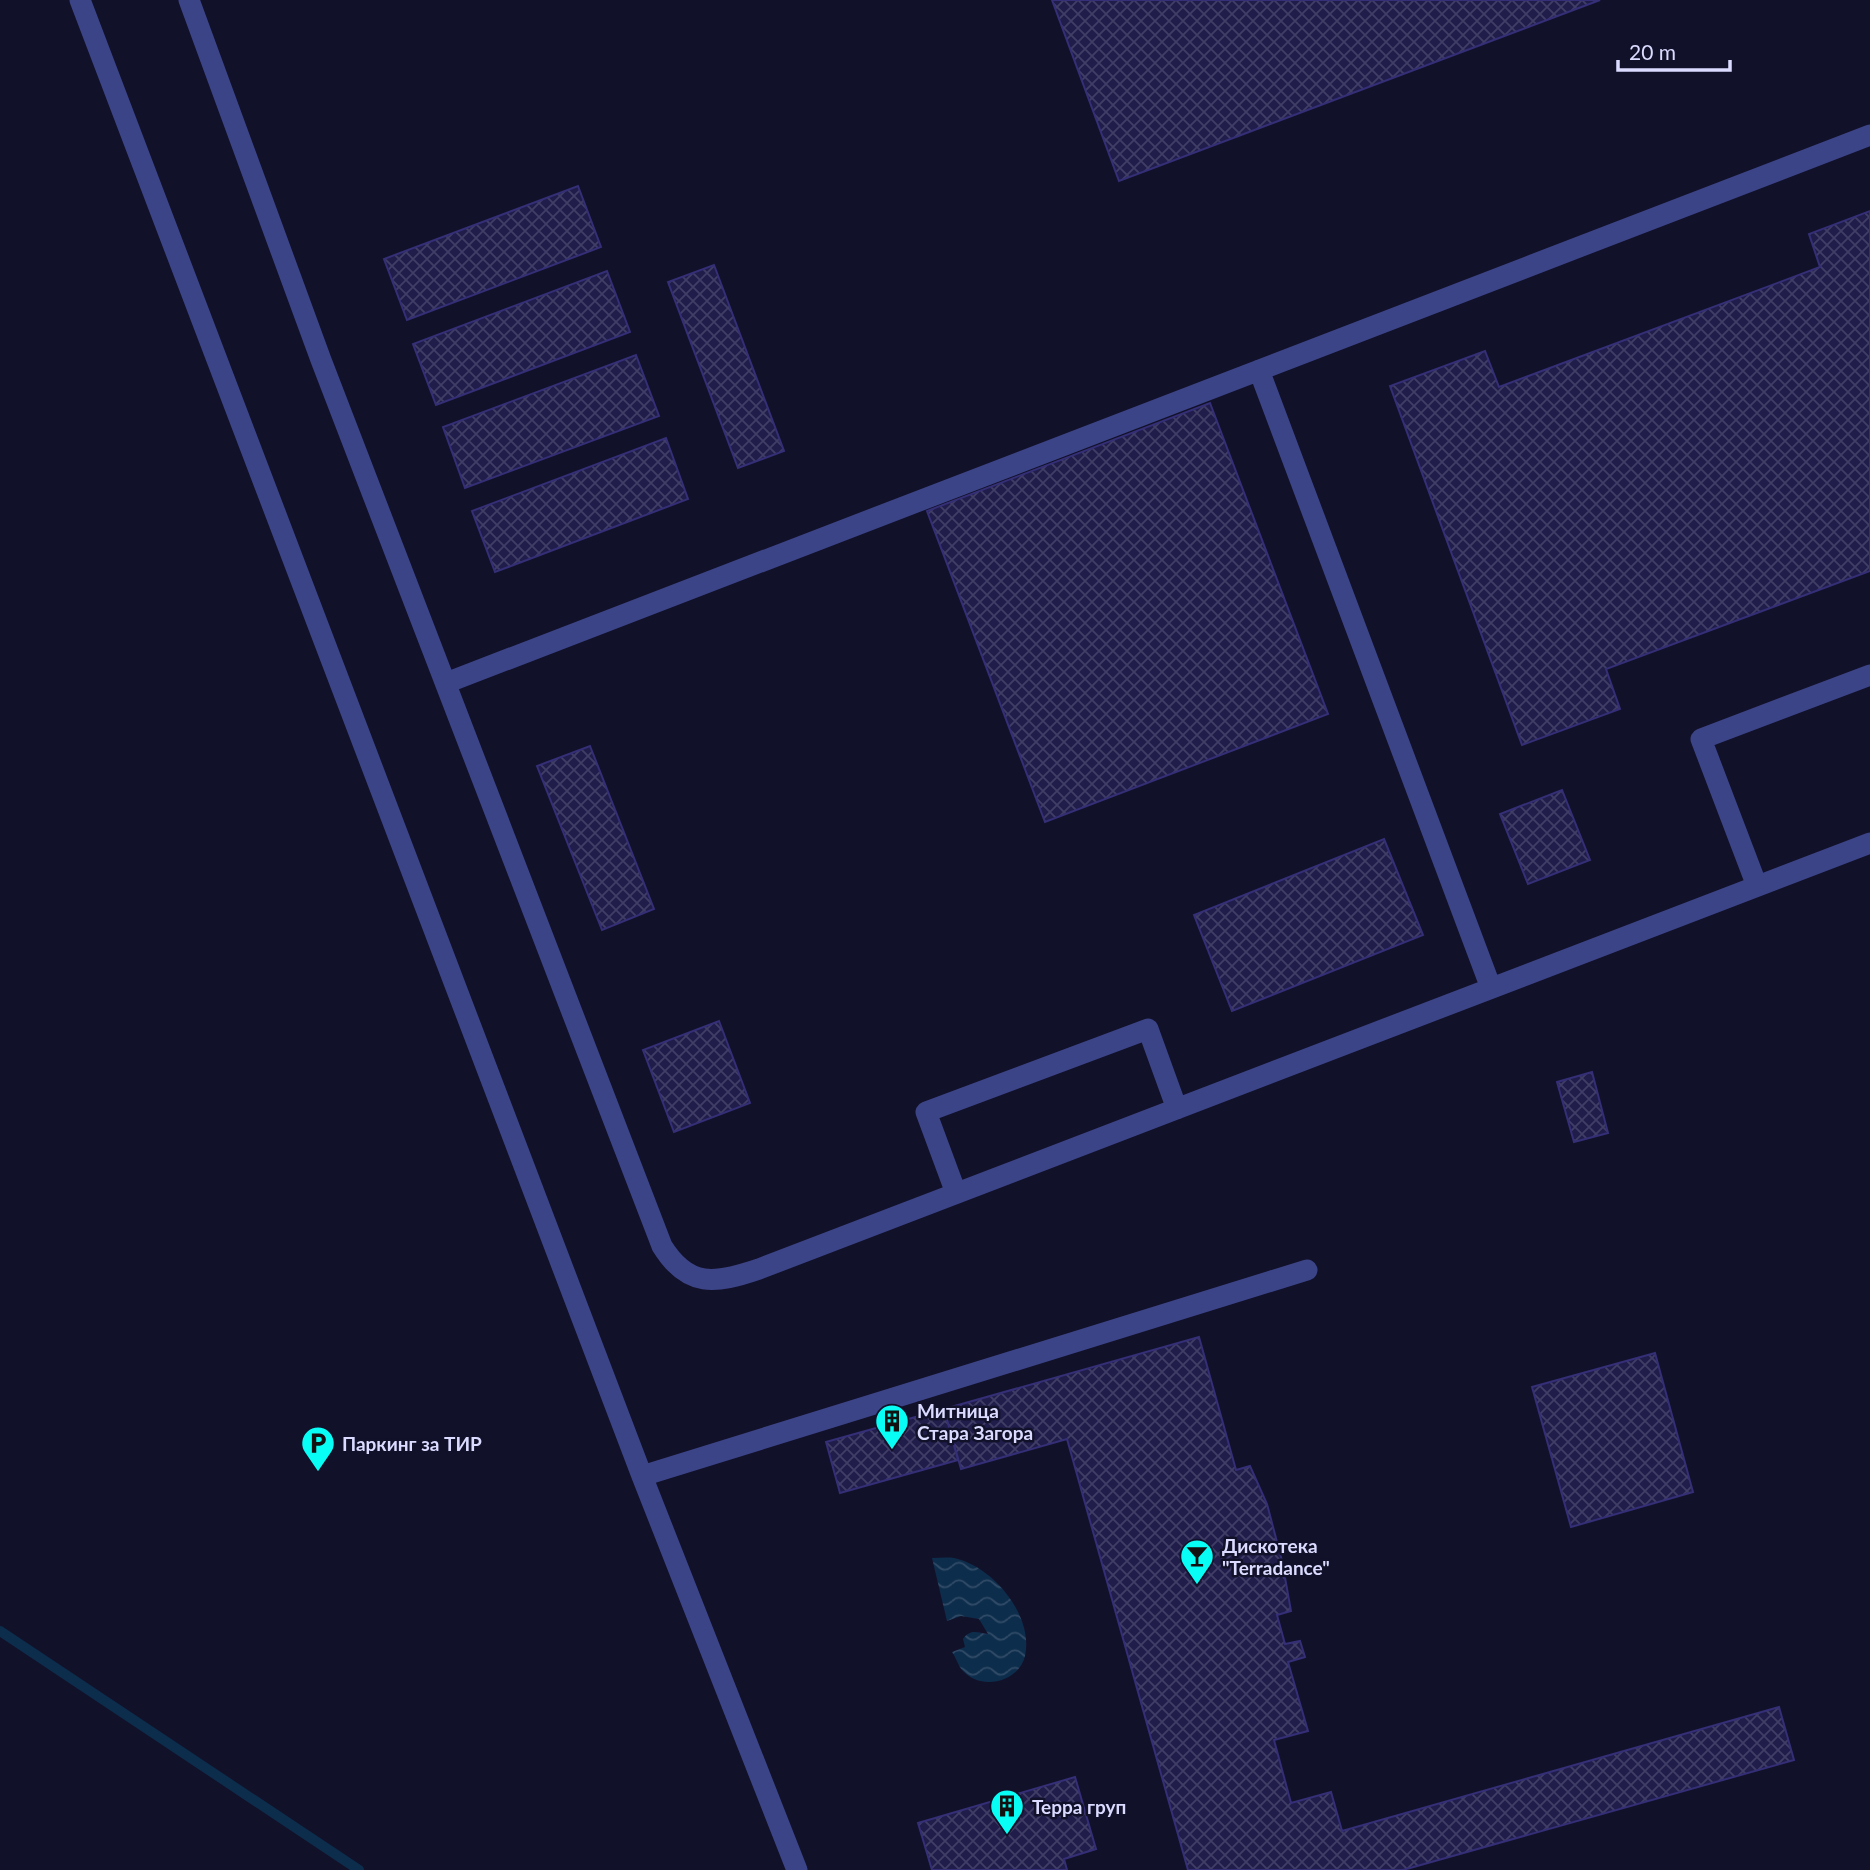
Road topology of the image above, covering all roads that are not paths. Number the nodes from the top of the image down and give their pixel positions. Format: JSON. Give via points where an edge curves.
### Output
{"nodes":[{"id":1,"x":80,"y":0,"type":"edge"},
{"id":2,"x":189,"y":0,"type":"edge"},
{"id":3,"x":1870,"y":135,"type":"edge"},
{"id":4,"x":1259,"y":370,"type":"junction"},
{"id":5,"x":1870,"y":675,"type":"edge"},
{"id":6,"x":446,"y":682,"type":"junction"},
{"id":7,"x":1870,"y":843,"type":"edge"},
{"id":8,"x":1758,"y":886,"type":"junction"},
{"id":9,"x":1491,"y":988,"type":"junction"},
{"id":10,"x":1177,"y":1109,"type":"junction"},
{"id":11,"x":956,"y":1193,"type":"junction"},
{"id":12,"x":1307,"y":1270,"type":"dead end"},
{"id":13,"x":642,"y":1476,"type":"junction"},
{"id":14,"x":797,"y":1870,"type":"edge"}],
"edges":[{"from":1,"to":13,"type":"street"},
{"from":2,"to":6,"type":"street"},
{"from":3,"to":4,"type":"street"},
{"from":4,"to":6,"type":"street"},
{"from":4,"to":9,"type":"street"},
{"from":5,"to":8,"type":"street","via":[[1701,739]]},
{"from":6,"to":11,"type":"street","via":[[662,1246],[676,1268],[694,1278],[737,1277]]},
{"from":7,"to":8,"type":"street"},
{"from":8,"to":9,"type":"street"},
{"from":9,"to":10,"type":"street"},
{"from":10,"to":11,"type":"street"},
{"from":10,"to":11,"type":"street","via":[[1148,1029],[926,1112]]},
{"from":12,"to":13,"type":"street"},
{"from":13,"to":14,"type":"street"}]}
